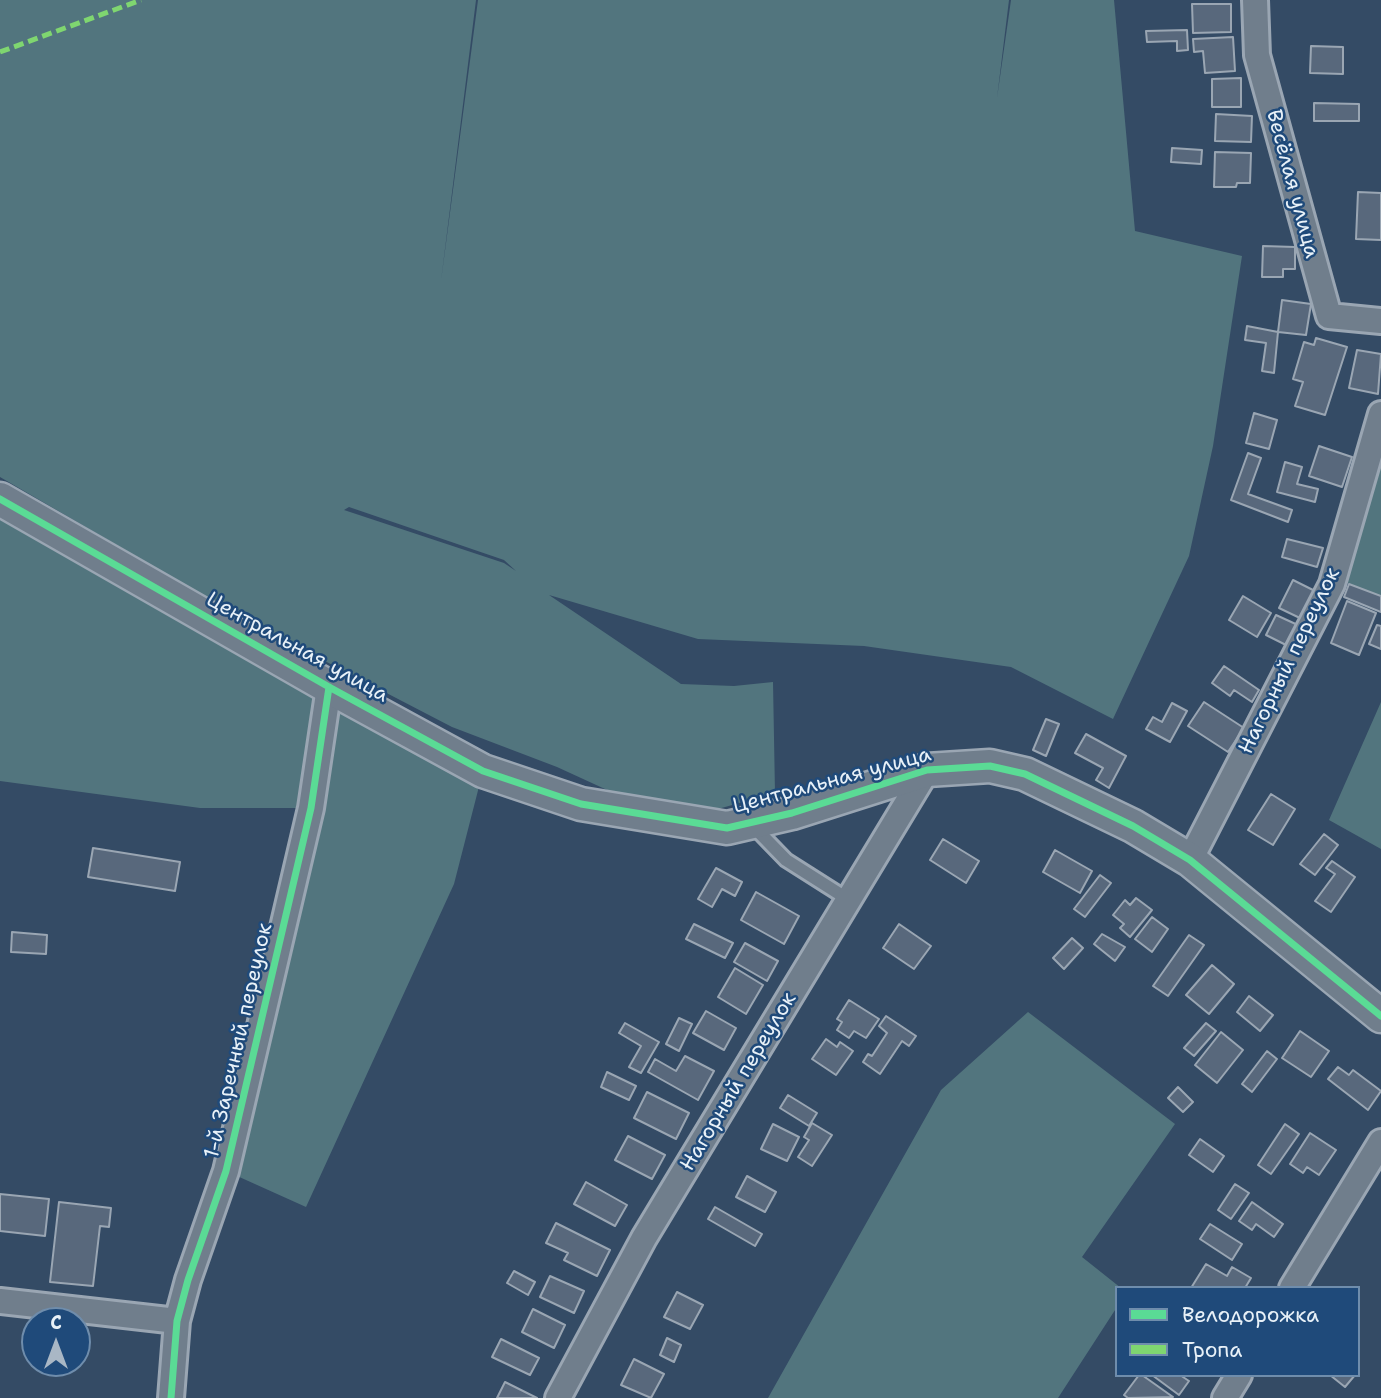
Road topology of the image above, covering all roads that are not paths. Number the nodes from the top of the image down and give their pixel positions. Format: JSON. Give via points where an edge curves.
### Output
{"nodes":[{"id":1,"x":1255,"y":0,"type":"edge"},
{"id":2,"x":1381,"y":321,"type":"edge"},
{"id":3,"x":1381,"y":414,"type":"edge"},
{"id":4,"x":0,"y":499,"type":"edge"},
{"id":5,"x":328,"y":687,"type":"junction"},
{"id":6,"x":928,"y":770,"type":"junction"},
{"id":7,"x":751,"y":825,"type":"junction"},
{"id":8,"x":1190,"y":860,"type":"junction"},
{"id":9,"x":849,"y":900,"type":"junction"},
{"id":10,"x":1381,"y":1016,"type":"edge"},
{"id":11,"x":1381,"y":1142,"type":"edge"},
{"id":12,"x":1293,"y":1286,"type":"edge"},
{"id":13,"x":0,"y":1301,"type":"edge"},
{"id":14,"x":177,"y":1321,"type":"junction"},
{"id":15,"x":1238,"y":1377,"type":"edge"},
{"id":16,"x":171,"y":1398,"type":"edge"},
{"id":17,"x":558,"y":1398,"type":"edge"},
{"id":18,"x":1225,"y":1398,"type":"edge"}],
"edges":[{"from":1,"to":2,"type":"street","name":"Весёлая улица","via":[[1257,55],[1329,316]]},
{"from":3,"to":8,"type":"street","name":"Нагорный переулок","via":[[1332,584]]},
{"from":4,"to":5,"type":"street","name":"Центральная улица"},
{"from":5,"to":7,"type":"street","name":"Центральная улица","via":[[483,771],[532,789],[653,818],[727,828]]},
{"from":5,"to":14,"type":"street","name":"1-й Заречный переулок","via":[[312,808],[226,1171]]},
{"from":6,"to":7,"type":"street","name":"Центральная улица"},
{"from":6,"to":8,"type":"street","name":"Центральная улица","via":[[969,765],[1009,768],[1133,826]]},
{"from":6,"to":9,"type":"street","name":"Нагорный переулок"},
{"from":7,"to":9,"type":"lane","via":[[786,860]]},
{"from":8,"to":10,"type":"street","name":"Центральная улица"},
{"from":9,"to":17,"type":"street","name":"Нагорный переулок","via":[[644,1238]]},
{"from":11,"to":12,"type":"street"},
{"from":13,"to":14,"type":"street"},
{"from":14,"to":16,"type":"street","name":"1-й Заречный переулок"},
{"from":15,"to":18,"type":"street"}]}
